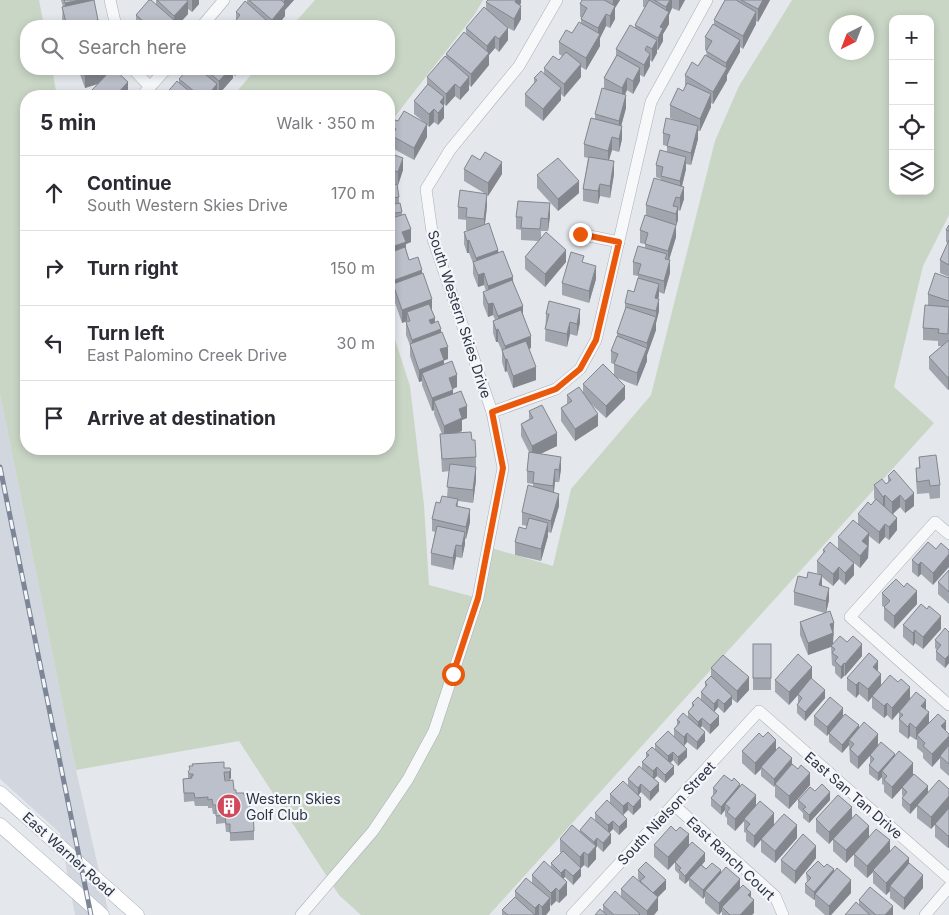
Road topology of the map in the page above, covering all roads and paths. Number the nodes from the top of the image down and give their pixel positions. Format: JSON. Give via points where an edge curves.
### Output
{"nodes":[{"id":1,"x":110,"y":0,"type":"edge"},
{"id":2,"x":224,"y":0,"type":"edge"},
{"id":3,"x":557,"y":0,"type":"edge"},
{"id":4,"x":707,"y":0,"type":"edge"},
{"id":5,"x":115,"y":20,"type":"edge"},
{"id":6,"x":207,"y":20,"type":"edge"},
{"id":7,"x":139,"y":75,"type":"edge"},
{"id":8,"x":161,"y":75,"type":"edge"},
{"id":9,"x":150,"y":87,"type":"junction"},
{"id":10,"x":147,"y":90,"type":"edge"},
{"id":11,"x":580,"y":234,"type":"dead end"},
{"id":12,"x":619,"y":242,"type":"junction"},
{"id":13,"x":492,"y":412,"type":"junction"},
{"id":14,"x":949,"y":534,"type":"edge"},
{"id":15,"x":949,"y":705,"type":"edge"},
{"id":16,"x":759,"y":712,"type":"joint"},
{"id":17,"x":0,"y":793,"type":"edge"},
{"id":18,"x":674,"y":805,"type":"junction"},
{"id":19,"x":0,"y":824,"type":"edge"},
{"id":20,"x":949,"y":878,"type":"edge"},
{"id":21,"x":949,"y":887,"type":"edge"},
{"id":22,"x":102,"y":915,"type":"edge"},
{"id":23,"x":137,"y":915,"type":"edge"},
{"id":24,"x":301,"y":915,"type":"edge"},
{"id":25,"x":572,"y":915,"type":"edge"},
{"id":26,"x":783,"y":915,"type":"edge"},
{"id":27,"x":925,"y":915,"type":"edge"}],
"edges":[{"from":1,"to":5,"type":"street"},
{"from":2,"to":6,"type":"street"},
{"from":3,"to":13,"type":"street","name":"South Western Skies Drive","via":[[519,66],[450,150],[426,190],[433,239]]},
{"from":4,"to":12,"type":"street","via":[[651,102]]},
{"from":7,"to":9,"type":"street"},
{"from":8,"to":9,"type":"street"},
{"from":9,"to":10,"type":"street"},
{"from":11,"to":12,"type":"street"},
{"from":12,"to":13,"type":"street","via":[[596,340],[580,369],[556,389]]},
{"from":13,"to":24,"type":"street","name":"South Western Skies Drive","via":[[503,468],[478,598],[434,731],[408,779],[373,831]]},
{"from":14,"to":15,"type":"street","via":[[935,522],[850,617]]},
{"from":16,"to":18,"type":"street","name":"South Nielson Street"},
{"from":16,"to":20,"type":"street","name":"East San Tan Drive"},
{"from":17,"to":23,"type":"main road","name":"East Warner Road"},
{"from":18,"to":25,"type":"street","name":"South Nielson Street"},
{"from":18,"to":26,"type":"street","name":"East Ranch Court","via":[[775,896]]},
{"from":19,"to":22,"type":"main road","name":"East Warner Road"},
{"from":21,"to":27,"type":"street"}]}
